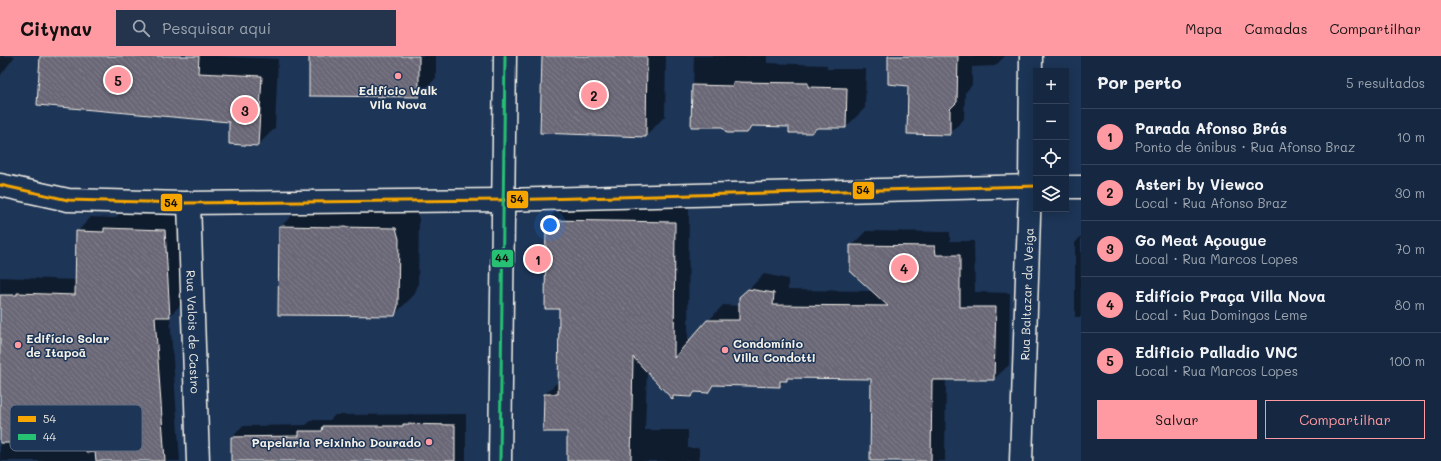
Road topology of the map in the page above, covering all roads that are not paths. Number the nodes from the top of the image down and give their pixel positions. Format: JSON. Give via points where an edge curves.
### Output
{"nodes":[{"id":1,"x":505,"y":56,"type":"edge"},
{"id":2,"x":1031,"y":56,"type":"edge"},
{"id":3,"x":0,"y":186,"type":"edge"},
{"id":4,"x":1033,"y":186,"type":"edge"},
{"id":5,"x":1069,"y":187,"type":"edge"},
{"id":6,"x":1081,"y":187,"type":"edge"},
{"id":7,"x":503,"y":200,"type":"junction"},
{"id":8,"x":189,"y":203,"type":"junction"},
{"id":9,"x":198,"y":461,"type":"edge"},
{"id":10,"x":500,"y":461,"type":"edge"},
{"id":11,"x":1021,"y":461,"type":"edge"}],
"edges":[{"from":1,"to":7,"type":"street"},
{"from":2,"to":4,"type":"street","name":"Rua Baltazar da Veiga"},
{"from":3,"to":8,"type":"street","via":[[68,200]]},
{"from":4,"to":7,"type":"street"},
{"from":4,"to":11,"type":"street","name":"Rua Baltazar da Veiga"},
{"from":5,"to":6,"type":"street"},
{"from":7,"to":8,"type":"street"},
{"from":7,"to":10,"type":"street"},
{"from":8,"to":9,"type":"street","name":"Rua Valois de Castro"}]}
